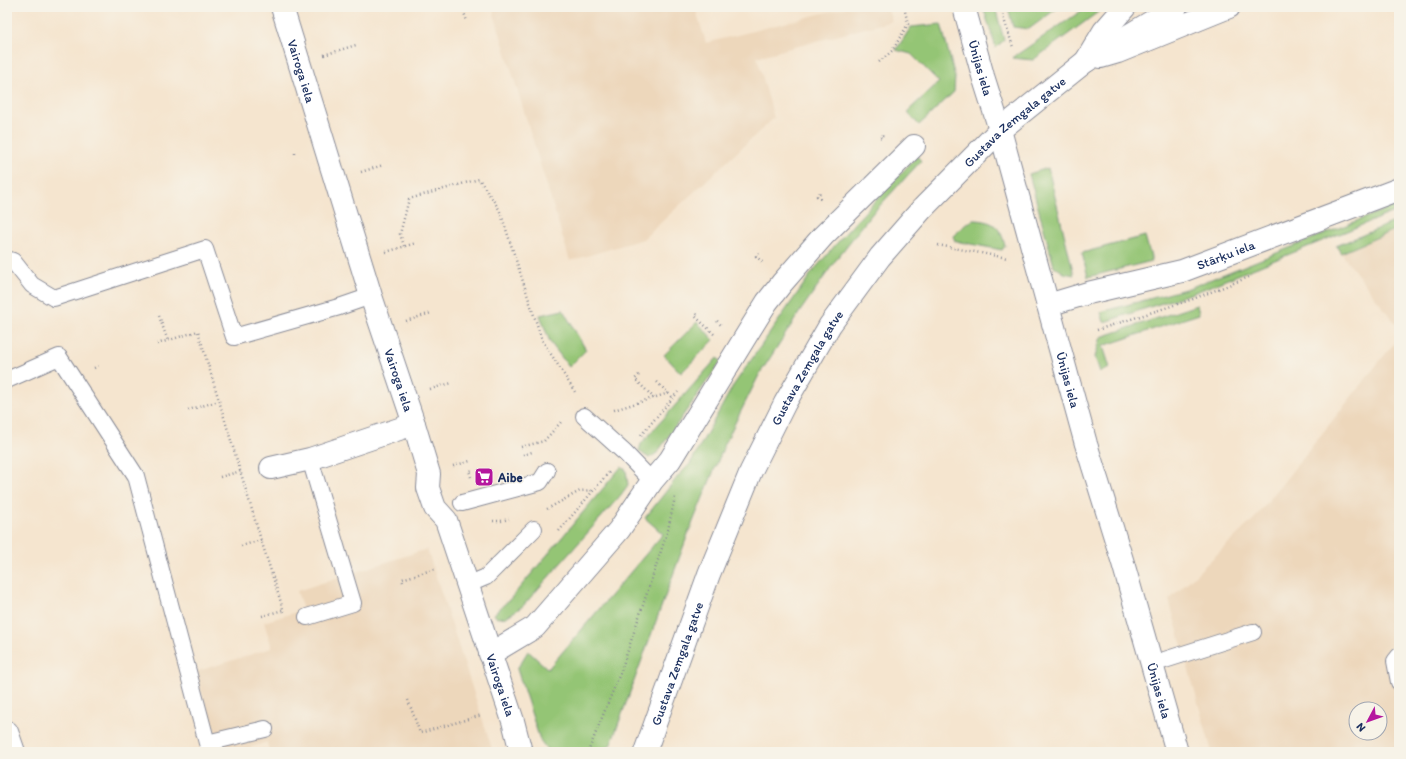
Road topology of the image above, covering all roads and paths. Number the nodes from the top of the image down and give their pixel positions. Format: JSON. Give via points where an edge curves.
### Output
{"nodes":[{"id":1,"x":282,"y":7,"type":"edge"},
{"id":2,"x":462,"y":7,"type":"edge"},
{"id":3,"x":904,"y":7,"type":"edge"},
{"id":4,"x":964,"y":7,"type":"edge"},
{"id":5,"x":1000,"y":7,"type":"edge"},
{"id":6,"x":1125,"y":7,"type":"edge"},
{"id":7,"x":1176,"y":7,"type":"edge"},
{"id":8,"x":1229,"y":7,"type":"edge"},
{"id":9,"x":467,"y":21,"type":"dead end"},
{"id":10,"x":356,"y":45,"type":"dead end"},
{"id":11,"x":1013,"y":47,"type":"dead end"},
{"id":12,"x":319,"y":57,"type":"dead end"},
{"id":13,"x":1086,"y":60,"type":"junction"},
{"id":14,"x":879,"y":62,"type":"dead end"},
{"id":15,"x":1000,"y":130,"type":"junction"},
{"id":16,"x":914,"y":146,"type":"dead end"},
{"id":17,"x":295,"y":154,"type":"dead end"},
{"id":18,"x":295,"y":158,"type":"dead end"},
{"id":19,"x":1399,"y":189,"type":"edge"},
{"id":20,"x":416,"y":243,"type":"dead end"},
{"id":21,"x":938,"y":245,"type":"dead end"},
{"id":22,"x":404,"y":246,"type":"junction"},
{"id":23,"x":382,"y":254,"type":"dead end"},
{"id":24,"x":1007,"y":258,"type":"dead end"},
{"id":25,"x":7,"y":259,"type":"edge"},
{"id":26,"x":371,"y":296,"type":"junction"},
{"id":27,"x":1048,"y":305,"type":"junction"},
{"id":28,"x":431,"y":313,"type":"dead end"},
{"id":29,"x":697,"y":314,"type":"dead end"},
{"id":30,"x":160,"y":316,"type":"dead end"},
{"id":31,"x":402,"y":323,"type":"dead end"},
{"id":32,"x":749,"y":331,"type":"junction"},
{"id":33,"x":168,"y":341,"type":"junction"},
{"id":34,"x":157,"y":344,"type":"dead end"},
{"id":35,"x":101,"y":365,"type":"dead end"},
{"id":36,"x":92,"y":368,"type":"dead end"},
{"id":37,"x":639,"y":375,"type":"dead end"},
{"id":38,"x":7,"y":380,"type":"edge"},
{"id":39,"x":657,"y":382,"type":"dead end"},
{"id":40,"x":452,"y":383,"type":"dead end"},
{"id":41,"x":683,"y":387,"type":"dead end"},
{"id":42,"x":424,"y":391,"type":"dead end"},
{"id":43,"x":668,"y":393,"type":"junction"},
{"id":44,"x":654,"y":398,"type":"junction"},
{"id":45,"x":673,"y":398,"type":"junction"},
{"id":46,"x":220,"y":401,"type":"junction"},
{"id":47,"x":188,"y":410,"type":"dead end"},
{"id":48,"x":585,"y":417,"type":"junction"},
{"id":49,"x":414,"y":424,"type":"junction"},
{"id":50,"x":558,"y":426,"type":"dead end"},
{"id":51,"x":521,"y":447,"type":"dead end"},
{"id":52,"x":625,"y":453,"type":"junction"},
{"id":53,"x":310,"y":458,"type":"junction"},
{"id":54,"x":670,"y":460,"type":"junction"},
{"id":55,"x":470,"y":461,"type":"dead end"},
{"id":56,"x":450,"y":467,"type":"dead end"},
{"id":57,"x":271,"y":468,"type":"dead end"},
{"id":58,"x":240,"y":471,"type":"junction"},
{"id":59,"x":547,"y":471,"type":"dead end"},
{"id":60,"x":220,"y":477,"type":"dead end"},
{"id":61,"x":652,"y":481,"type":"junction"},
{"id":62,"x":462,"y":504,"type":"dead end"},
{"id":63,"x":534,"y":529,"type":"dead end"},
{"id":64,"x":557,"y":532,"type":"dead end"},
{"id":65,"x":261,"y":540,"type":"junction"},
{"id":66,"x":241,"y":546,"type":"dead end"},
{"id":67,"x":442,"y":567,"type":"dead end"},
{"id":68,"x":404,"y":582,"type":"dead end"},
{"id":69,"x":467,"y":585,"type":"junction"},
{"id":70,"x":283,"y":610,"type":"junction"},
{"id":71,"x":262,"y":616,"type":"dead end"},
{"id":72,"x":286,"y":616,"type":"dead end"},
{"id":73,"x":307,"y":616,"type":"dead end"},
{"id":74,"x":1253,"y":632,"type":"dead end"},
{"id":75,"x":490,"y":654,"type":"junction"},
{"id":76,"x":1399,"y":656,"type":"edge"},
{"id":77,"x":1152,"y":664,"type":"junction"},
{"id":78,"x":1399,"y":682,"type":"edge"},
{"id":79,"x":408,"y":700,"type":"dead end"},
{"id":80,"x":484,"y":714,"type":"dead end"},
{"id":81,"x":264,"y":729,"type":"dead end"},
{"id":82,"x":7,"y":732,"type":"edge"},
{"id":83,"x":522,"y":751,"type":"edge"},
{"id":84,"x":14,"y":752,"type":"edge"},
{"id":85,"x":588,"y":752,"type":"edge"},
{"id":86,"x":646,"y":752,"type":"edge"},
{"id":87,"x":1177,"y":752,"type":"edge"}],
"edges":[{"from":1,"to":26,"type":"street","name":"Vairoga iela"},
{"from":2,"to":9,"type":"path"},
{"from":3,"to":14,"type":"path","via":[[908,24],[892,51]]},
{"from":4,"to":15,"type":"street","name":"Ūnijas iela"},
{"from":5,"to":11,"type":"path"},
{"from":6,"to":13,"type":"street","name":"Gustava Zemgala gatve","via":[[1104,31]]},
{"from":7,"to":13,"type":"street","name":"Gustava Zemgala gatve"},
{"from":8,"to":13,"type":"street","name":"Gustava Zemgala gatve","via":[[1118,52]]},
{"from":10,"to":12,"type":"path"},
{"from":13,"to":15,"type":"street","name":"Gustava Zemgala gatve"},
{"from":15,"to":27,"type":"street","name":"Ūnijas iela"},
{"from":15,"to":86,"type":"street","name":"Gustava Zemgala gatve","via":[[922,209],[880,257],[830,326],[785,403],[751,471],[712,566]]},
{"from":16,"to":32,"type":"street","via":[[823,236],[790,273],[767,302]]},
{"from":17,"to":18,"type":"path"},
{"from":19,"to":27,"type":"street","name":"Stārķu iela","via":[[1182,272],[1088,293]]},
{"from":20,"to":22,"type":"path"},
{"from":21,"to":24,"type":"path"},
{"from":22,"to":23,"type":"path"},
{"from":22,"to":48,"type":"path","via":[[400,234],[409,199],[478,179],[499,209],[542,340],[575,392],[575,407]]},
{"from":25,"to":26,"type":"lane","via":[[12,260],[32,285],[54,298],[205,249],[234,337]]},
{"from":26,"to":49,"type":"street","name":"Vairoga iela"},
{"from":27,"to":77,"type":"street","name":"Ūnijas iela","via":[[1086,444]]},
{"from":28,"to":31,"type":"path"},
{"from":29,"to":32,"type":"path","via":[[696,316],[722,342]]},
{"from":30,"to":33,"type":"path"},
{"from":32,"to":54,"type":"street"},
{"from":33,"to":34,"type":"path"},
{"from":33,"to":46,"type":"path","via":[[198,331]]},
{"from":35,"to":36,"type":"path"},
{"from":37,"to":44,"type":"path","via":[[635,379]]},
{"from":38,"to":81,"type":"lane","via":[[59,357],[136,476],[207,743]]},
{"from":39,"to":43,"type":"path"},
{"from":40,"to":42,"type":"path"},
{"from":41,"to":45,"type":"path"},
{"from":43,"to":44,"type":"path"},
{"from":43,"to":45,"type":"path"},
{"from":44,"to":48,"type":"path"},
{"from":45,"to":52,"type":"path"},
{"from":46,"to":47,"type":"path"},
{"from":46,"to":58,"type":"path"},
{"from":48,"to":52,"type":"lane"},
{"from":49,"to":53,"type":"street"},
{"from":49,"to":69,"type":"street","name":"Vairoga iela","via":[[429,474],[428,488],[435,508],[446,520]]},
{"from":50,"to":51,"type":"path","via":[[544,441]]},
{"from":52,"to":61,"type":"lane"},
{"from":52,"to":64,"type":"path"},
{"from":53,"to":57,"type":"street"},
{"from":53,"to":73,"type":"lane","via":[[353,603]]},
{"from":54,"to":61,"type":"street"},
{"from":54,"to":85,"type":"path","via":[[680,475],[668,530],[622,671]]},
{"from":55,"to":56,"type":"path"},
{"from":58,"to":60,"type":"path"},
{"from":58,"to":65,"type":"path"},
{"from":59,"to":62,"type":"lane","via":[[540,482]]},
{"from":61,"to":75,"type":"street","via":[[619,530],[535,627]]},
{"from":63,"to":69,"type":"lane","via":[[486,577]]},
{"from":65,"to":66,"type":"path"},
{"from":65,"to":70,"type":"path"},
{"from":67,"to":68,"type":"path","via":[[402,579]]},
{"from":69,"to":75,"type":"street","name":"Vairoga iela"},
{"from":70,"to":71,"type":"path"},
{"from":70,"to":72,"type":"path"},
{"from":74,"to":77,"type":"lane"},
{"from":75,"to":83,"type":"street","name":"Vairoga iela"},
{"from":76,"to":78,"type":"lane","via":[[1395,661]]},
{"from":77,"to":87,"type":"street","name":"Ūnijas iela"},
{"from":79,"to":80,"type":"path","via":[[420,733]]},
{"from":82,"to":84,"type":"street"}]}
